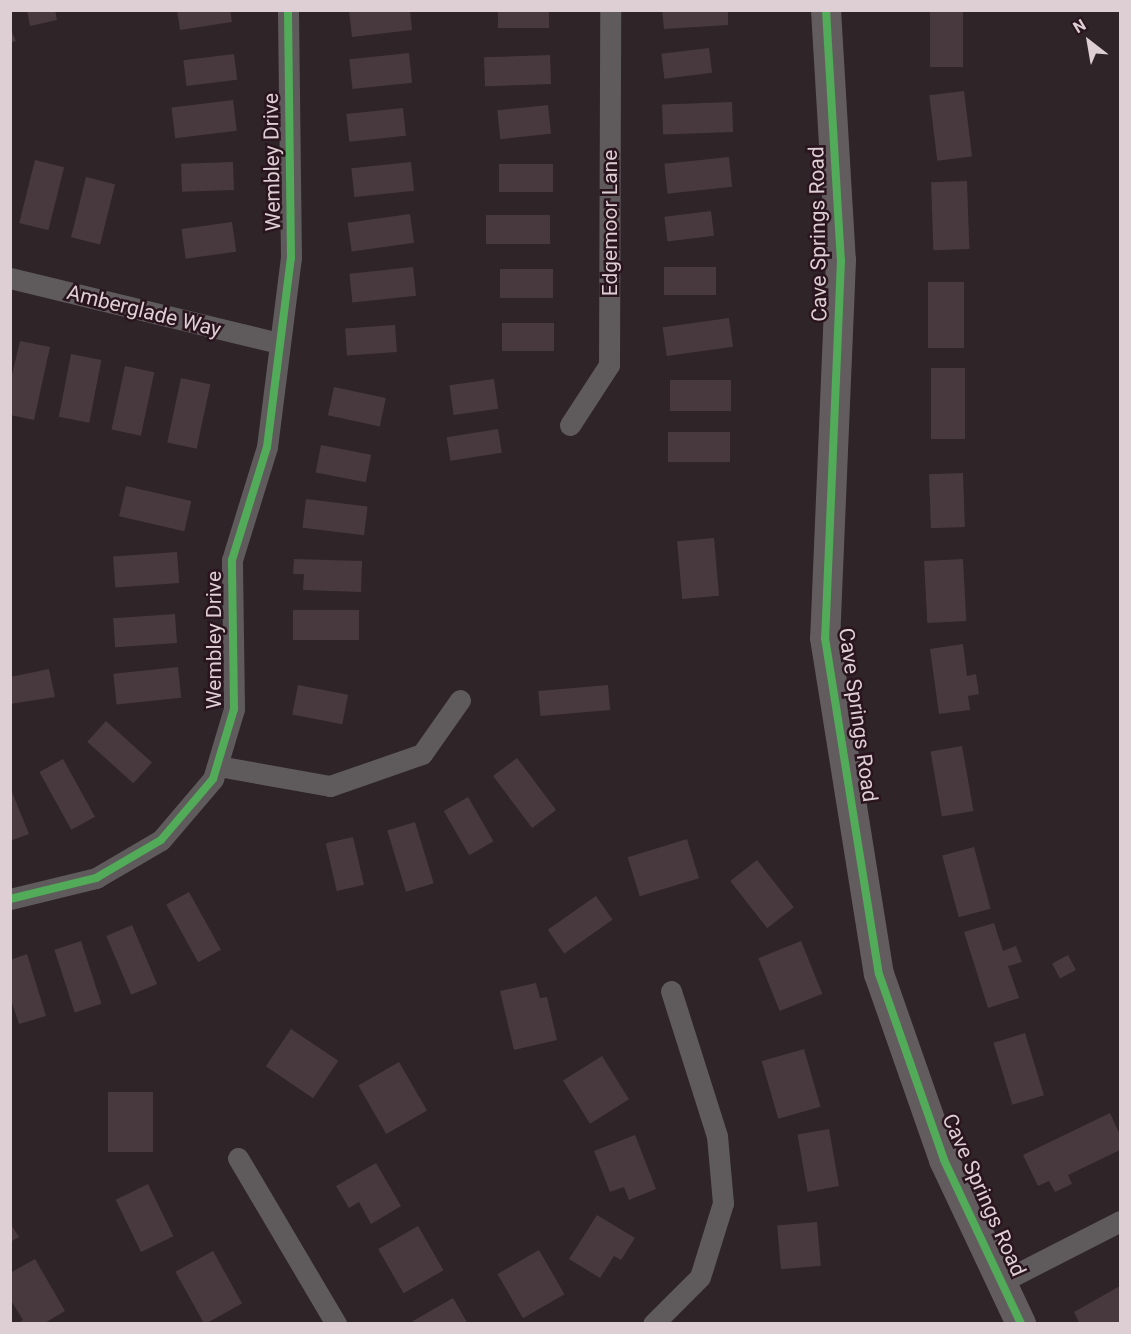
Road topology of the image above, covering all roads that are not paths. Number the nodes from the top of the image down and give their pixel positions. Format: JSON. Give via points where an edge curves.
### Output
{"nodes":[{"id":1,"x":288,"y":10,"type":"edge"},
{"id":2,"x":610,"y":10,"type":"edge"},
{"id":3,"x":826,"y":10,"type":"edge"},
{"id":4,"x":10,"y":279,"type":"edge"},
{"id":5,"x":278,"y":343,"type":"junction"},
{"id":6,"x":570,"y":424,"type":"dead end"},
{"id":7,"x":460,"y":700,"type":"dead end"},
{"id":8,"x":218,"y":766,"type":"junction"},
{"id":9,"x":10,"y":899,"type":"edge"},
{"id":10,"x":671,"y":992,"type":"dead end"},
{"id":11,"x":238,"y":1158,"type":"dead end"},
{"id":12,"x":1120,"y":1221,"type":"edge"},
{"id":13,"x":1002,"y":1281,"type":"junction"},
{"id":14,"x":336,"y":1323,"type":"edge"},
{"id":15,"x":653,"y":1323,"type":"edge"},
{"id":16,"x":1021,"y":1323,"type":"edge"}],
"edges":[{"from":1,"to":5,"type":"street","name":"Wembley Drive","via":[[291,258]]},
{"from":2,"to":6,"type":"street","name":"Edgemoor Lane","via":[[609,364]]},
{"from":3,"to":13,"type":"street","name":"Cave Springs Road","via":[[841,260],[825,638],[879,974],[944,1160]]},
{"from":4,"to":5,"type":"street","name":"Amberglade Way"},
{"from":5,"to":8,"type":"street","name":"Wembley Drive","via":[[267,447],[232,560],[234,709]]},
{"from":7,"to":8,"type":"street","via":[[422,754],[330,786]]},
{"from":8,"to":9,"type":"street","name":"Wembley Drive","via":[[213,779],[161,840],[96,878]]},
{"from":10,"to":15,"type":"street","via":[[717,1136],[723,1203],[700,1277]]},
{"from":11,"to":14,"type":"street"},
{"from":12,"to":13,"type":"street"},
{"from":13,"to":16,"type":"street","name":"Cave Springs Road"}]}
